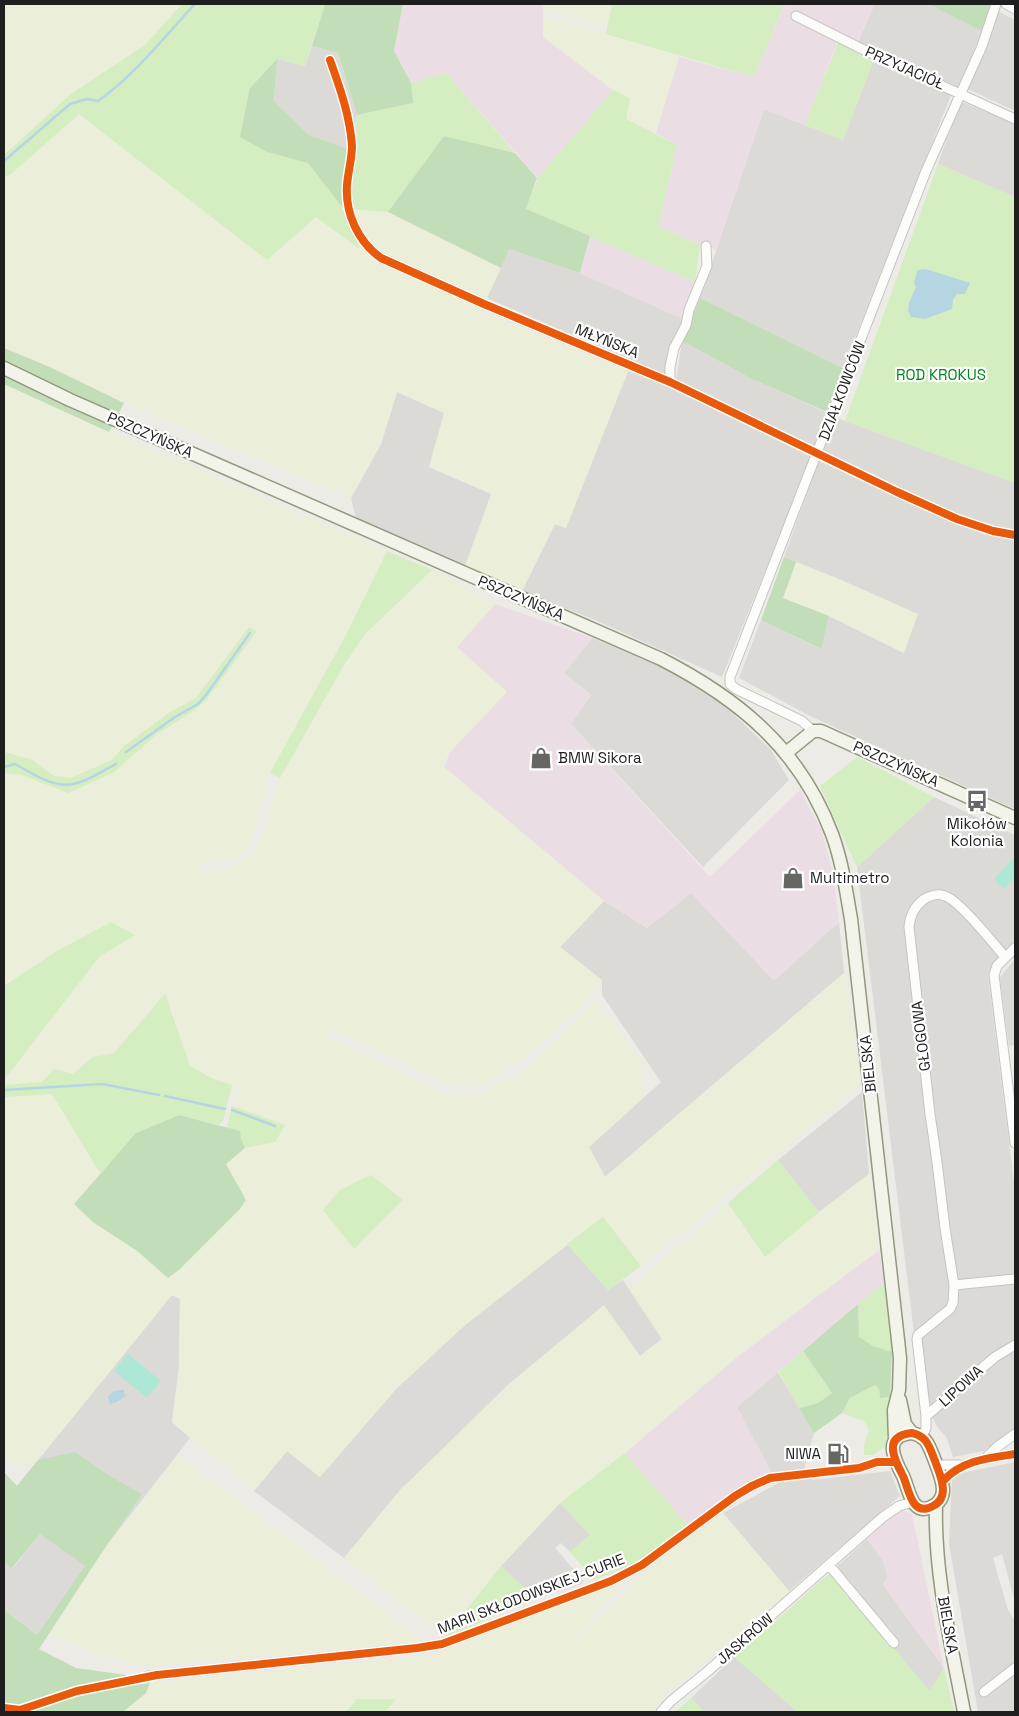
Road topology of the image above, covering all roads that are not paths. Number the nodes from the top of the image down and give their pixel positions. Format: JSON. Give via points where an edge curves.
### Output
{"nodes":[{"id":1,"x":996,"y":4,"type":"edge"},
{"id":2,"x":1006,"y":4,"type":"edge"},
{"id":3,"x":1015,"y":9,"type":"edge"},
{"id":4,"x":796,"y":16,"type":"dead end"},
{"id":5,"x":330,"y":60,"type":"dead end"},
{"id":6,"x":960,"y":93,"type":"junction"},
{"id":7,"x":1015,"y":119,"type":"edge"},
{"id":8,"x":706,"y":246,"type":"dead end"},
{"id":9,"x":4,"y":368,"type":"edge"},
{"id":10,"x":670,"y":382,"type":"junction"},
{"id":11,"x":818,"y":453,"type":"junction"},
{"id":12,"x":1015,"y":535,"type":"edge"},
{"id":13,"x":813,"y":731,"type":"junction"},
{"id":14,"x":786,"y":753,"type":"junction"},
{"id":15,"x":1015,"y":818,"type":"edge"},
{"id":16,"x":1015,"y":948,"type":"edge"},
{"id":17,"x":1006,"y":957,"type":"junction"},
{"id":18,"x":1015,"y":1054,"type":"edge"},
{"id":19,"x":1005,"y":1056,"type":"junction"},
{"id":20,"x":1015,"y":1143,"type":"edge"},
{"id":21,"x":1015,"y":1279,"type":"edge"},
{"id":22,"x":954,"y":1285,"type":"junction"},
{"id":23,"x":1015,"y":1346,"type":"edge"},
{"id":24,"x":899,"y":1390,"type":"junction"},
{"id":25,"x":926,"y":1416,"type":"junction"},
{"id":26,"x":1015,"y":1434,"type":"edge"},
{"id":27,"x":917,"y":1435,"type":"junction"},
{"id":28,"x":894,"y":1451,"type":"junction"},
{"id":29,"x":1015,"y":1454,"type":"edge"},
{"id":30,"x":986,"y":1458,"type":"junction"},
{"id":31,"x":964,"y":1465,"type":"junction"},
{"id":32,"x":936,"y":1466,"type":"junction"},
{"id":33,"x":943,"y":1481,"type":"junction"},
{"id":34,"x":914,"y":1501,"type":"junction"},
{"id":35,"x":936,"y":1504,"type":"junction"},
{"id":36,"x":936,"y":1536,"type":"junction"},
{"id":37,"x":829,"y":1565,"type":"junction"},
{"id":38,"x":894,"y":1643,"type":"dead end"},
{"id":39,"x":1015,"y":1668,"type":"edge"},
{"id":40,"x":148,"y":1676,"type":"dead end"},
{"id":41,"x":984,"y":1692,"type":"dead end"},
{"id":42,"x":661,"y":1712,"type":"edge"},
{"id":43,"x":964,"y":1712,"type":"edge"}],
"edges":[{"from":1,"to":6,"type":"street","name":"DZIAŁKOWCÓW","via":[[982,46]]},
{"from":2,"to":3,"type":"street"},
{"from":4,"to":6,"type":"street","name":"PRZYJACIÓŁ"},
{"from":5,"to":10,"type":"street","name":"MŁYŃSKA","via":[[350,130],[352,154],[347,186],[348,207],[361,239],[370,250],[381,258],[484,304]]},
{"from":6,"to":7,"type":"street","name":"PRZYJACIÓŁ"},
{"from":6,"to":11,"type":"street","name":"DZIAŁKOWCÓW","via":[[926,171]]},
{"from":8,"to":10,"type":"street","via":[[707,266],[686,325],[674,348]]},
{"from":9,"to":14,"type":"main road","name":"PSZCZYŃSKA","via":[[70,400],[661,659],[730,699]]},
{"from":10,"to":11,"type":"street","name":"MŁYŃSKA"},
{"from":11,"to":12,"type":"street","name":"MŁYŃSKA","via":[[957,519]]},
{"from":11,"to":13,"type":"street","name":"DZIAŁKOWCÓW","via":[[730,680],[736,690],[802,721]]},
{"from":13,"to":14,"type":"main road"},
{"from":13,"to":15,"type":"main road","name":"PSZCZYŃSKA","via":[[826,733]]},
{"from":14,"to":24,"type":"main road","name":"BIELSKA","via":[[814,796],[827,824],[842,868],[847,895],[892,1276],[900,1358]]},
{"from":16,"to":17,"type":"street"},
{"from":17,"to":19,"type":"street","via":[[994,975]]},
{"from":17,"to":22,"type":"street","name":"GŁOGOWA","via":[[957,903],[945,896],[928,897],[911,916],[909,927],[929,1105]]},
{"from":18,"to":19,"type":"street"},
{"from":19,"to":20,"type":"street"},
{"from":21,"to":22,"type":"street"},
{"from":22,"to":25,"type":"street","name":"GŁOGOWA","via":[[950,1309],[917,1339]]},
{"from":23,"to":25,"type":"street","name":"LIPOWA","via":[[994,1357]]},
{"from":24,"to":27,"type":"main road","name":"BIELSKA","via":[[902,1417]]},
{"from":24,"to":28,"type":"main road","name":"BIELSKA","via":[[894,1410]]},
{"from":25,"to":27,"type":"street","name":"LIPOWA","via":[[926,1428]]},
{"from":26,"to":30,"type":"street"},
{"from":27,"to":28,"type":"main road","via":[[900,1435]]},
{"from":27,"to":32,"type":"main road","name":"BIELSKA","via":[[928,1445]]},
{"from":28,"to":34,"type":"main road","name":"BIELSKA"},
{"from":28,"to":40,"type":"street","name":"MARII SKŁODOWSKIEJ-CURIE","via":[[859,1468],[770,1478],[735,1496],[628,1574],[442,1644]]},
{"from":29,"to":30,"type":"street"},
{"from":30,"to":31,"type":"street"},
{"from":31,"to":32,"type":"street"},
{"from":31,"to":33,"type":"street"},
{"from":32,"to":33,"type":"main road","name":"BIELSKA"},
{"from":33,"to":35,"type":"main road","name":"BIELSKA"},
{"from":34,"to":35,"type":"main road","via":[[928,1508]]},
{"from":34,"to":36,"type":"main road","name":"BIELSKA"},
{"from":34,"to":37,"type":"street","name":"JASKRÓW","via":[[883,1517]]},
{"from":35,"to":36,"type":"main road","name":"BIELSKA"},
{"from":36,"to":43,"type":"main road","name":"BIELSKA","via":[[940,1581]]},
{"from":37,"to":38,"type":"street"},
{"from":37,"to":42,"type":"street","name":"JASKRÓW"},
{"from":39,"to":41,"type":"street"}]}
